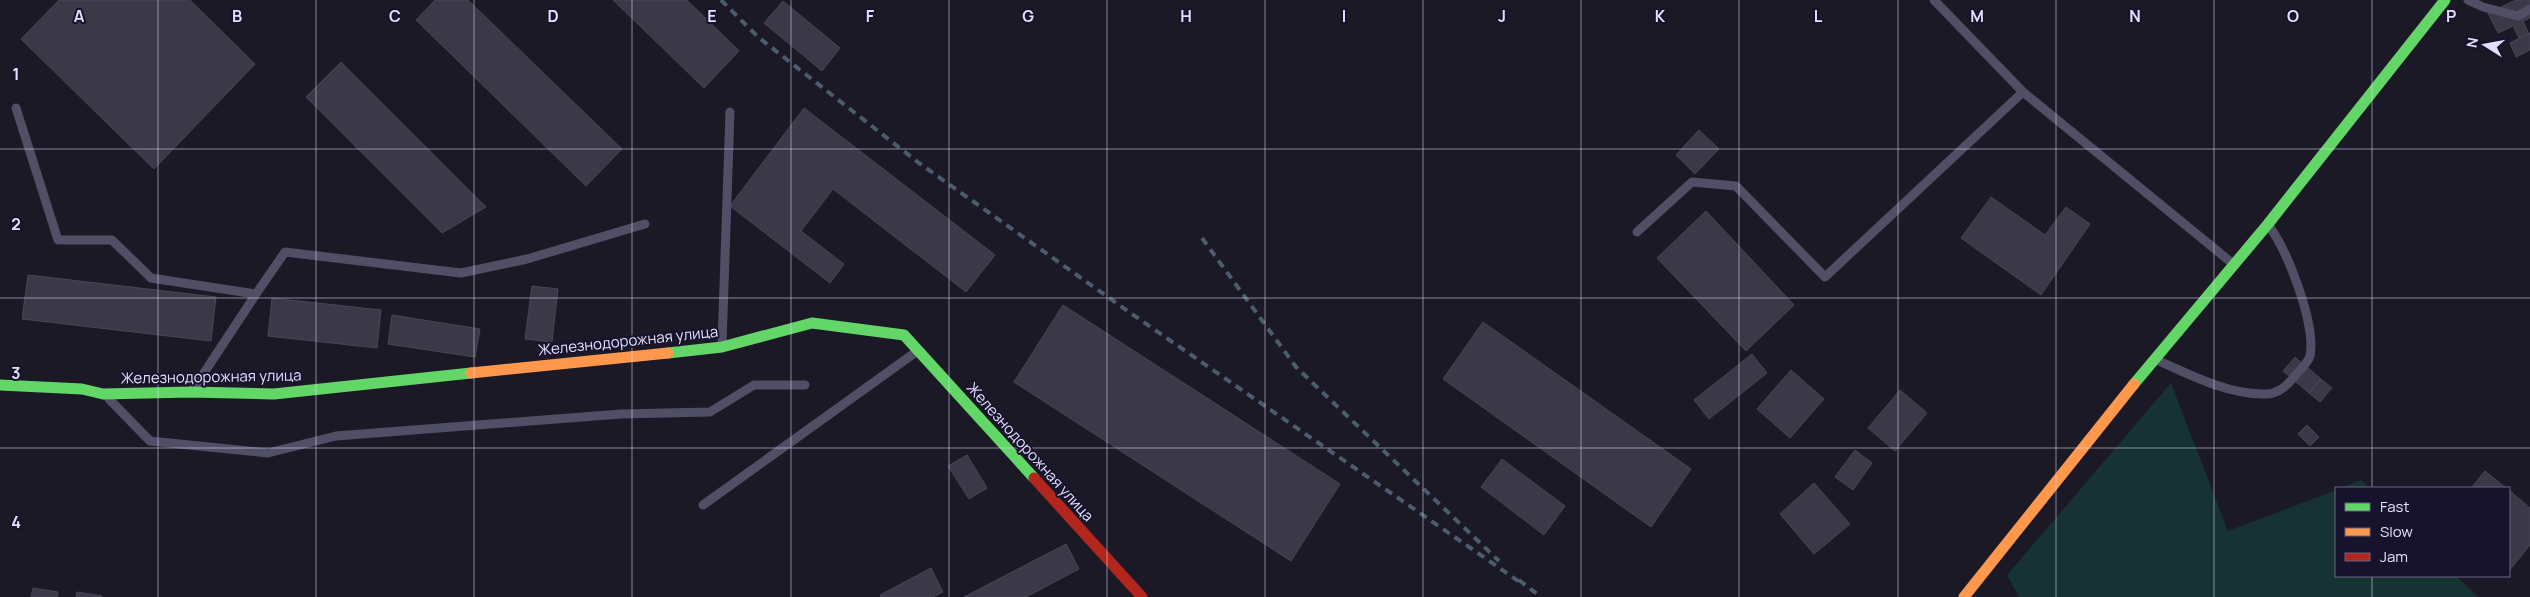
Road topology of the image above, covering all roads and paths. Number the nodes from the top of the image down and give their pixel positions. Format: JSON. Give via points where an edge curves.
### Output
{"nodes":[{"id":1,"x":1934,"y":0,"type":"edge"},
{"id":2,"x":2445,"y":0,"type":"edge"},
{"id":3,"x":2468,"y":0,"type":"edge"},
{"id":4,"x":2530,"y":9,"type":"edge"},
{"id":5,"x":2023,"y":92,"type":"junction"},
{"id":6,"x":16,"y":108,"type":"dead end"},
{"id":7,"x":730,"y":112,"type":"dead end"},
{"id":8,"x":645,"y":224,"type":"dead end"},
{"id":9,"x":2268,"y":224,"type":"junction"},
{"id":10,"x":1637,"y":232,"type":"dead end"},
{"id":11,"x":2234,"y":265,"type":"junction"},
{"id":12,"x":256,"y":294,"type":"junction"},
{"id":13,"x":722,"y":347,"type":"junction"},
{"id":14,"x":918,"y":350,"type":"junction"},
{"id":15,"x":2154,"y":359,"type":"junction"},
{"id":16,"x":0,"y":385,"type":"edge"},
{"id":17,"x":805,"y":385,"type":"dead end"},
{"id":18,"x":191,"y":392,"type":"junction"},
{"id":19,"x":103,"y":394,"type":"junction"},
{"id":20,"x":704,"y":505,"type":"dead end"},
{"id":21,"x":1142,"y":597,"type":"edge"},
{"id":22,"x":1964,"y":597,"type":"edge"}],
"edges":[{"from":1,"to":5,"type":"lane"},
{"from":2,"to":9,"type":"street"},
{"from":3,"to":4,"type":"lane","via":[[2518,16]]},
{"from":5,"to":10,"type":"lane","via":[[1825,277],[1736,186],[1692,182]]},
{"from":5,"to":11,"type":"lane"},
{"from":6,"to":12,"type":"lane","via":[[58,240],[112,240],[151,278]]},
{"from":7,"to":13,"type":"lane"},
{"from":8,"to":12,"type":"lane","via":[[527,259],[461,273],[285,252]]},
{"from":9,"to":11,"type":"street"},
{"from":9,"to":15,"type":"lane","via":[[2281,243],[2300,292],[2311,339],[2309,358],[2285,388],[2268,395],[2245,392],[2213,384]]},
{"from":11,"to":15,"type":"street"},
{"from":12,"to":18,"type":"lane"},
{"from":13,"to":14,"type":"street","name":"Железнодорожная улица","via":[[812,324],[904,335]]},
{"from":13,"to":18,"type":"street","name":"Железнодорожная улица","via":[[274,394]]},
{"from":14,"to":20,"type":"lane"},
{"from":14,"to":21,"type":"street","name":"Железнодорожная улица"},
{"from":15,"to":22,"type":"street"},
{"from":16,"to":19,"type":"street","name":"Железнодорожная улица","via":[[82,389]]},
{"from":17,"to":19,"type":"lane","via":[[754,386],[710,412],[621,414],[336,436],[268,453],[150,441]]},
{"from":18,"to":19,"type":"street","name":"Железнодорожная улица"}]}
